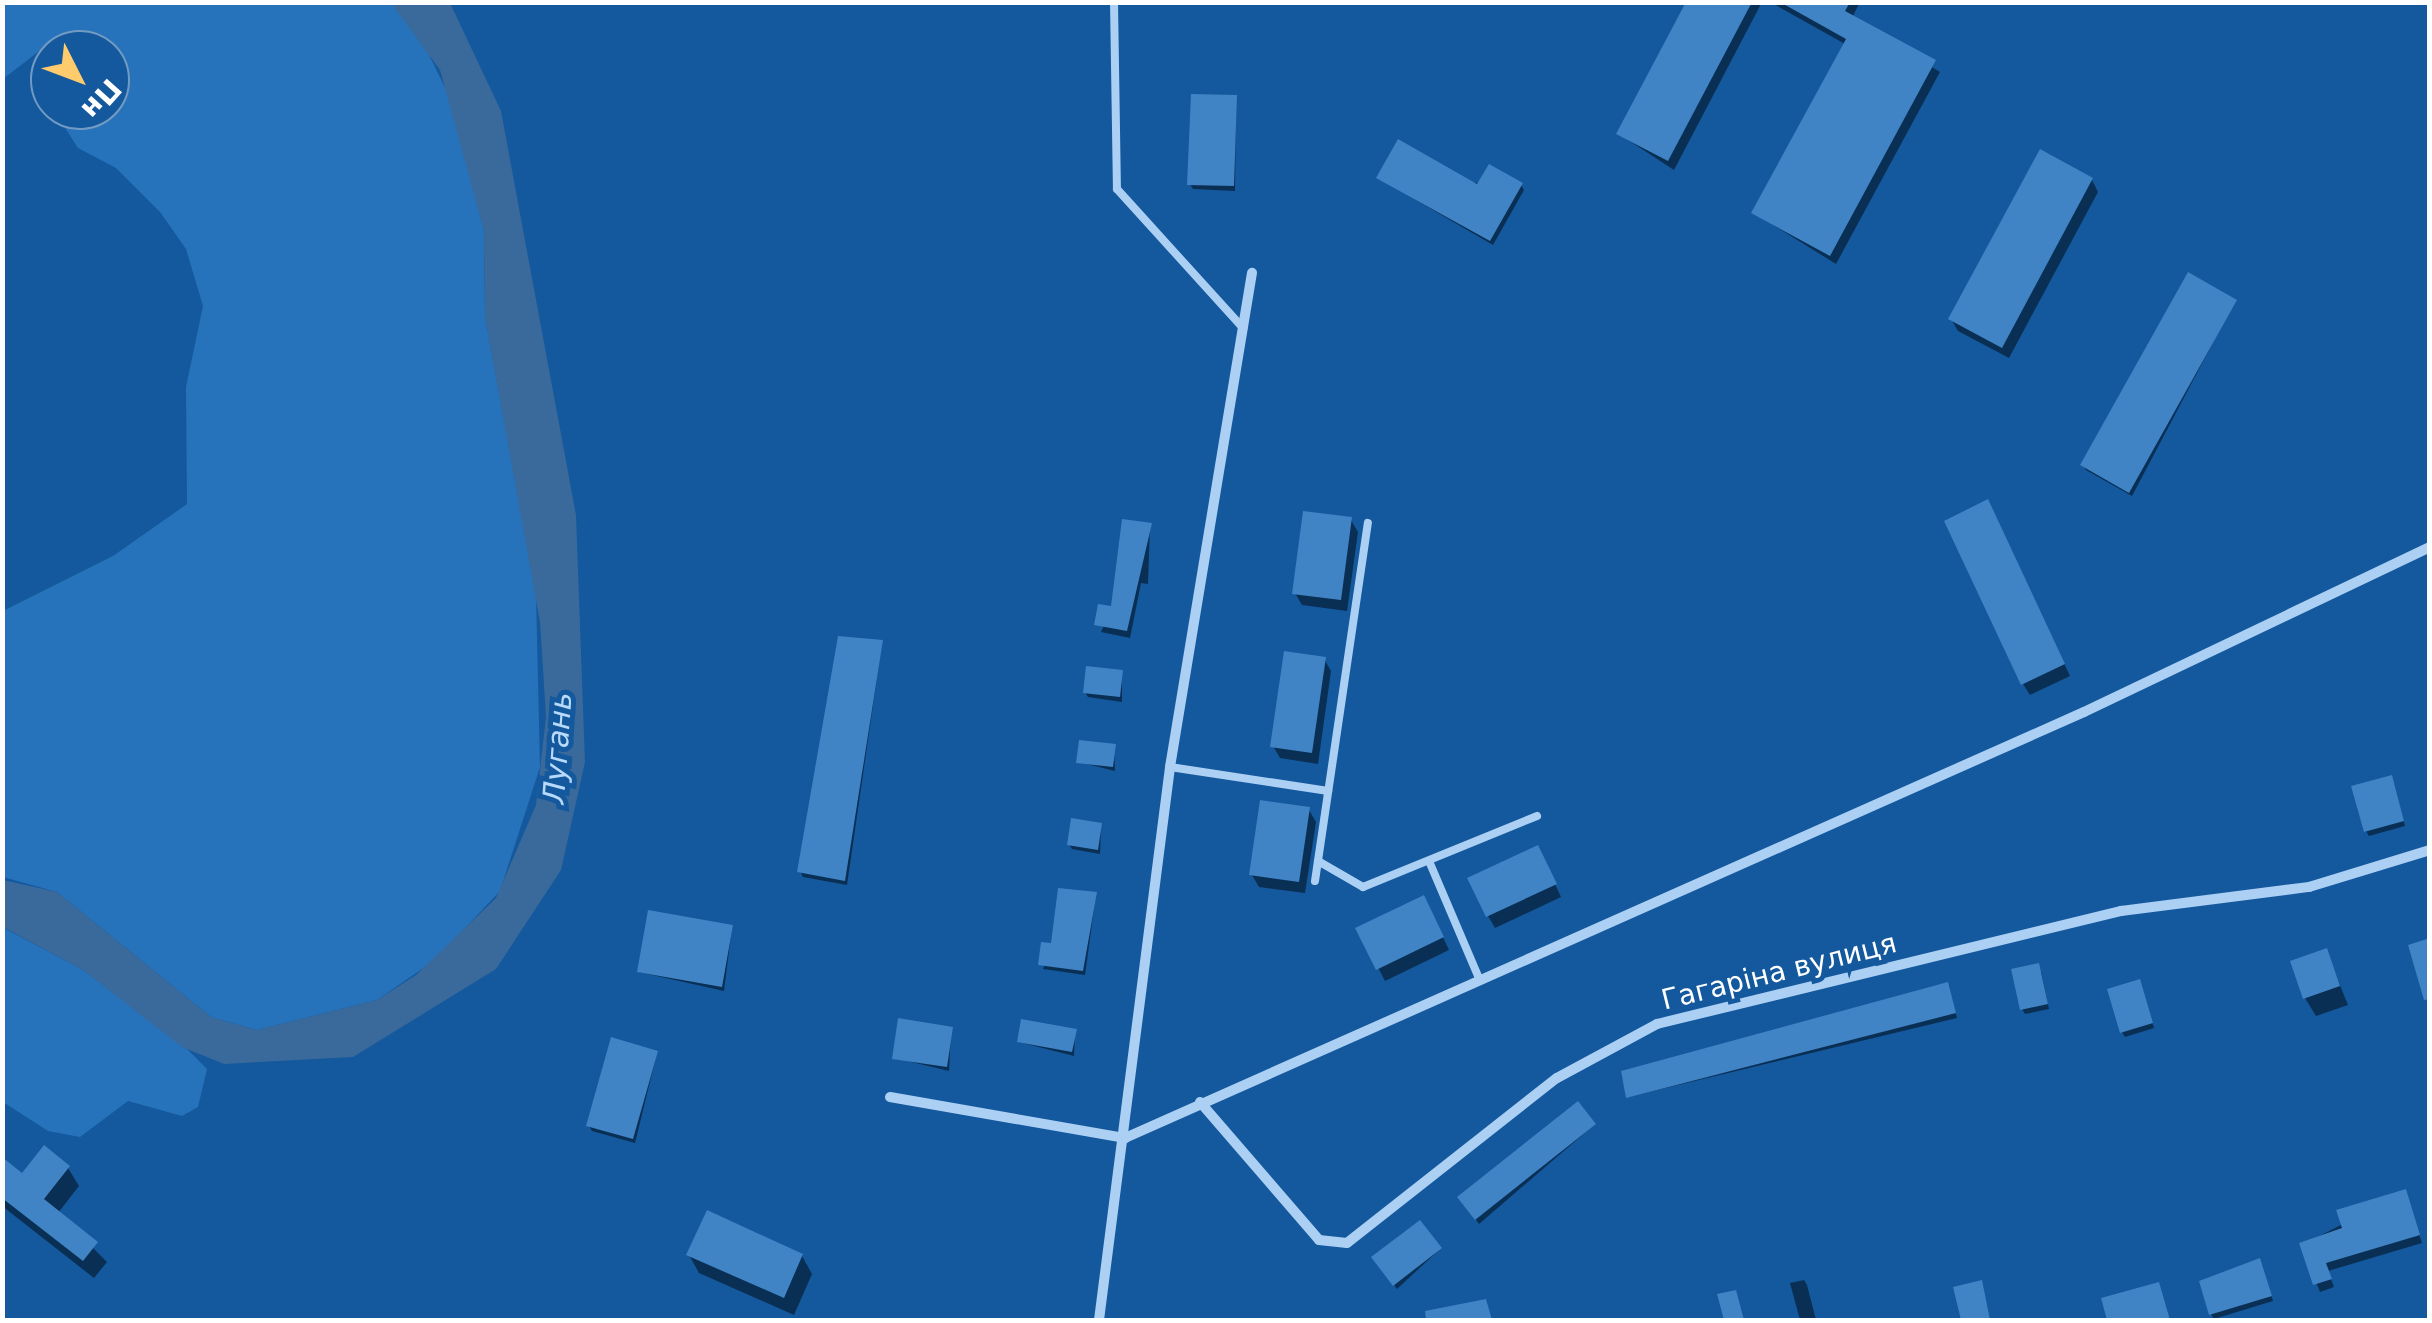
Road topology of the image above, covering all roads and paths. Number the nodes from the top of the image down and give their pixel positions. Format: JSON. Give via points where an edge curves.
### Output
{"nodes":[{"id":1,"x":1114,"y":2,"type":"edge"},
{"id":2,"x":1252,"y":273,"type":"dead end"},
{"id":3,"x":1243,"y":328,"type":"junction"},
{"id":4,"x":1368,"y":522,"type":"dead end"},
{"id":5,"x":2430,"y":547,"type":"edge"},
{"id":6,"x":1170,"y":767,"type":"junction"},
{"id":7,"x":1328,"y":791,"type":"junction"},
{"id":8,"x":1537,"y":816,"type":"dead end"},
{"id":9,"x":2430,"y":850,"type":"edge"},
{"id":10,"x":1318,"y":861,"type":"junction"},
{"id":11,"x":1429,"y":861,"type":"junction"},
{"id":12,"x":1315,"y":881,"type":"dead end"},
{"id":13,"x":1478,"y":976,"type":"junction"},
{"id":14,"x":890,"y":1096,"type":"dead end"},
{"id":15,"x":1200,"y":1102,"type":"junction"},
{"id":16,"x":1125,"y":1138,"type":"junction"},
{"id":17,"x":1099,"y":1320,"type":"edge"}],
"edges":[{"from":1,"to":3,"type":"lane","via":[[1117,189]]},
{"from":2,"to":3,"type":"street"},
{"from":3,"to":6,"type":"street"},
{"from":4,"to":7,"type":"lane"},
{"from":5,"to":13,"type":"street","via":[[2084,712]]},
{"from":6,"to":7,"type":"lane"},
{"from":6,"to":16,"type":"street"},
{"from":7,"to":10,"type":"lane"},
{"from":8,"to":11,"type":"lane"},
{"from":9,"to":15,"type":"street","name":"Гагаріна вулиця","via":[[2308,887],[2121,911],[1657,1024],[1557,1078],[1347,1243],[1319,1240]]},
{"from":10,"to":11,"type":"lane","via":[[1364,888]]},
{"from":10,"to":12,"type":"lane"},
{"from":11,"to":13,"type":"lane"},
{"from":13,"to":15,"type":"street"},
{"from":14,"to":16,"type":"street"},
{"from":15,"to":16,"type":"street"},
{"from":16,"to":17,"type":"street"}]}
